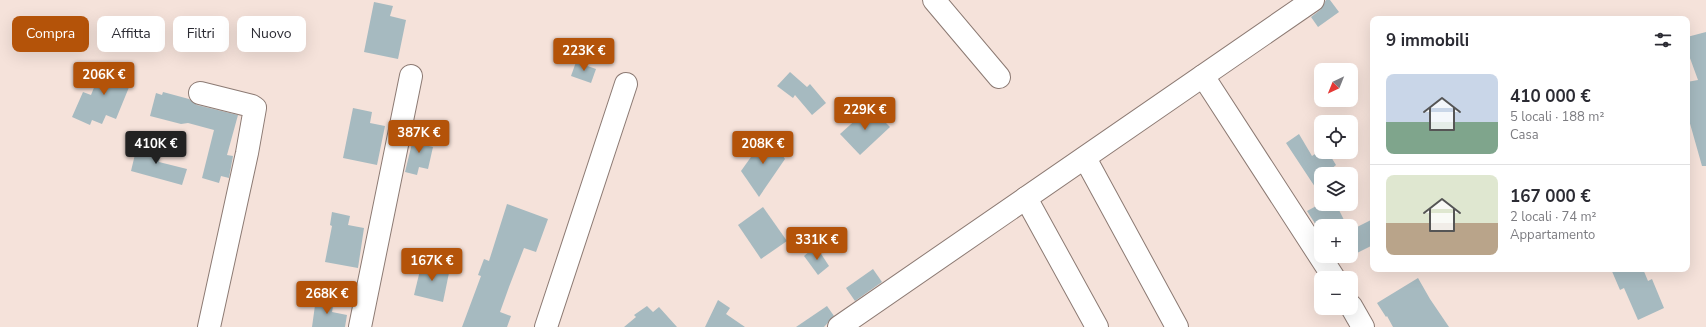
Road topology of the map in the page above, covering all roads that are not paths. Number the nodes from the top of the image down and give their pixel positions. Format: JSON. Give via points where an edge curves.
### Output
{"nodes":[{"id":1,"x":934,"y":0,"type":"edge"},
{"id":2,"x":1313,"y":0,"type":"edge"},
{"id":3,"x":411,"y":76,"type":"dead end"},
{"id":4,"x":999,"y":76,"type":"dead end"},
{"id":5,"x":1203,"y":76,"type":"junction"},
{"id":6,"x":626,"y":84,"type":"dead end"},
{"id":7,"x":200,"y":93,"type":"dead end"},
{"id":8,"x":1085,"y":158,"type":"junction"},
{"id":9,"x":1026,"y":198,"type":"junction"},
{"id":10,"x":1329,"y":271,"type":"edge"},
{"id":11,"x":1356,"y":315,"type":"edge"},
{"id":12,"x":209,"y":327,"type":"edge"},
{"id":13,"x":360,"y":327,"type":"edge"},
{"id":14,"x":546,"y":327,"type":"edge"},
{"id":15,"x":839,"y":327,"type":"edge"},
{"id":16,"x":1097,"y":327,"type":"edge"},
{"id":17,"x":1177,"y":327,"type":"edge"},
{"id":18,"x":1363,"y":327,"type":"edge"}],
"edges":[{"from":1,"to":4,"type":"street"},
{"from":2,"to":5,"type":"street"},
{"from":3,"to":13,"type":"street"},
{"from":5,"to":8,"type":"street"},
{"from":5,"to":10,"type":"street"},
{"from":6,"to":14,"type":"street"},
{"from":7,"to":12,"type":"street","via":[[255,108]]},
{"from":8,"to":9,"type":"street"},
{"from":8,"to":17,"type":"street"},
{"from":9,"to":15,"type":"street"},
{"from":9,"to":16,"type":"street"},
{"from":11,"to":18,"type":"street"}]}
